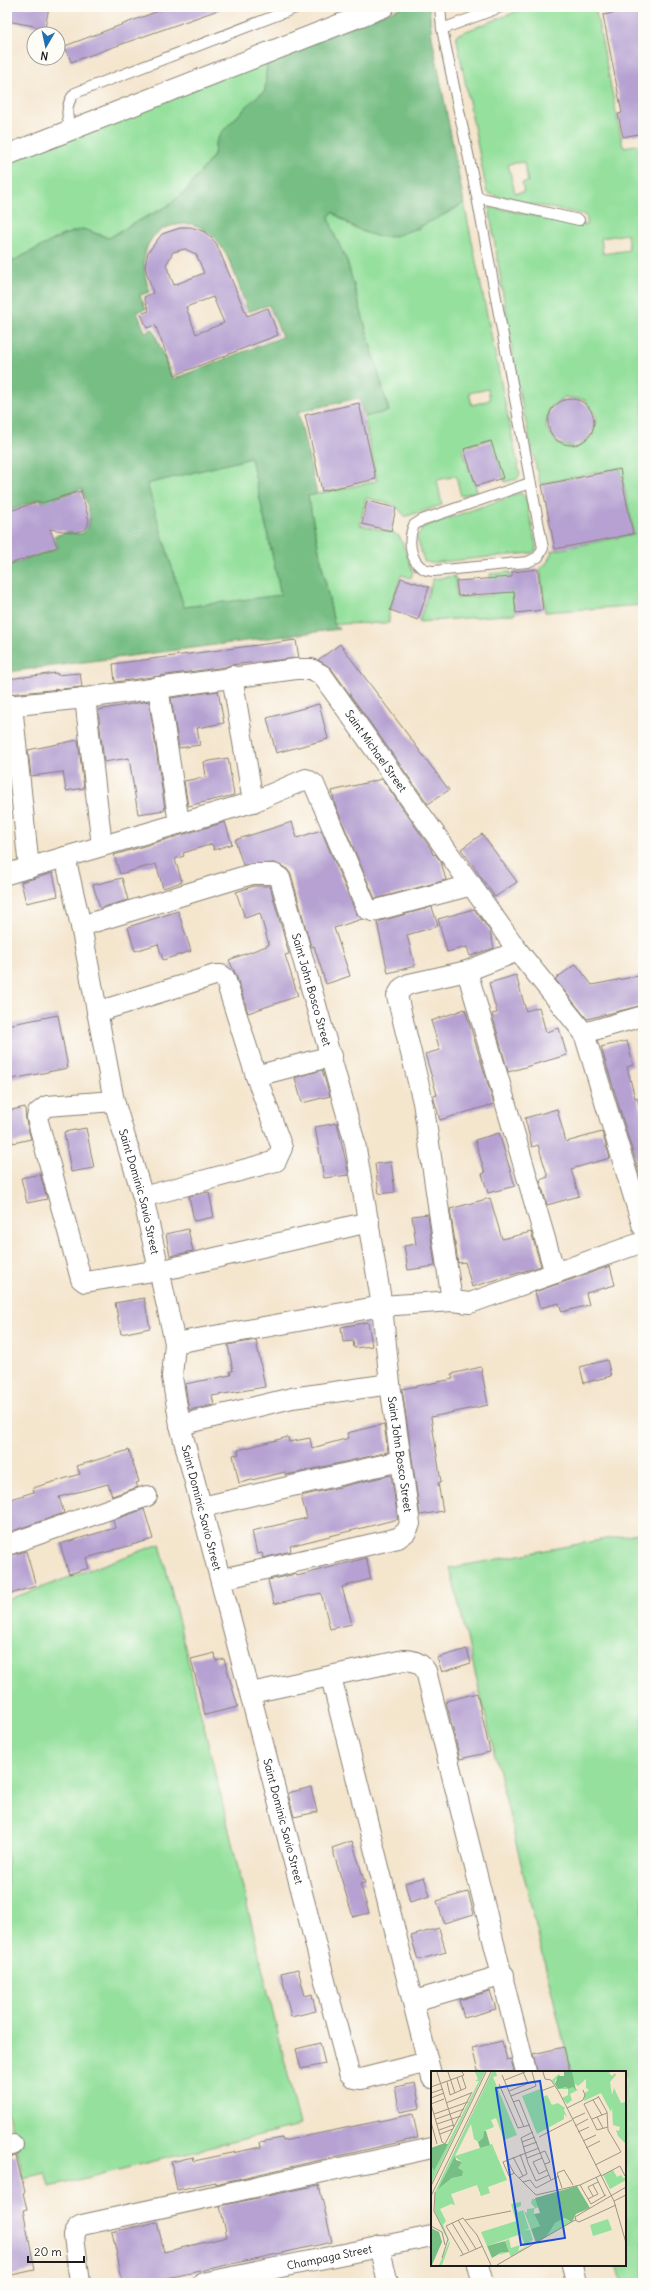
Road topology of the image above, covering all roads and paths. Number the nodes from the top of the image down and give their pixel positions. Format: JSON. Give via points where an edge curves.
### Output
{"nodes":[{"id":1,"x":298,"y":7,"type":"edge"},
{"id":2,"x":384,"y":7,"type":"edge"},
{"id":3,"x":440,"y":7,"type":"edge"},
{"id":4,"x":501,"y":7,"type":"edge"},
{"id":5,"x":442,"y":30,"type":"junction"},
{"id":6,"x":71,"y":129,"type":"junction"},
{"id":7,"x":7,"y":155,"type":"edge"},
{"id":8,"x":477,"y":197,"type":"junction"},
{"id":9,"x":579,"y":220,"type":"dead end"},
{"id":10,"x":530,"y":482,"type":"junction"},
{"id":11,"x":232,"y":676,"type":"junction"},
{"id":12,"x":158,"y":687,"type":"junction"},
{"id":13,"x":85,"y":698,"type":"junction"},
{"id":14,"x":10,"y":705,"type":"edge"},
{"id":15,"x":253,"y":802,"type":"junction"},
{"id":16,"x":180,"y":823,"type":"junction"},
{"id":17,"x":102,"y":846,"type":"junction"},
{"id":18,"x":65,"y":857,"type":"junction"},
{"id":19,"x":29,"y":868,"type":"junction"},
{"id":20,"x":7,"y":874,"type":"edge"},
{"id":21,"x":472,"y":885,"type":"junction"},
{"id":22,"x":81,"y":926,"type":"junction"},
{"id":23,"x":518,"y":951,"type":"junction"},
{"id":24,"x":467,"y":971,"type":"junction"},
{"id":25,"x":97,"y":1012,"type":"junction"},
{"id":26,"x":643,"y":1016,"type":"edge"},
{"id":27,"x":584,"y":1033,"type":"junction"},
{"id":28,"x":332,"y":1056,"type":"junction"},
{"id":29,"x":256,"y":1076,"type":"junction"},
{"id":30,"x":114,"y":1101,"type":"junction"},
{"id":31,"x":144,"y":1197,"type":"junction"},
{"id":32,"x":369,"y":1222,"type":"junction"},
{"id":33,"x":643,"y":1227,"type":"edge"},
{"id":34,"x":643,"y":1242,"type":"edge"},
{"id":35,"x":159,"y":1270,"type":"junction"},
{"id":36,"x":555,"y":1274,"type":"junction"},
{"id":37,"x":452,"y":1301,"type":"junction"},
{"id":38,"x":382,"y":1306,"type":"junction"},
{"id":39,"x":175,"y":1343,"type":"junction"},
{"id":40,"x":390,"y":1384,"type":"junction"},
{"id":41,"x":180,"y":1425,"type":"junction"},
{"id":42,"x":400,"y":1461,"type":"junction"},
{"id":43,"x":147,"y":1496,"type":"dead end"},
{"id":44,"x":202,"y":1507,"type":"junction"},
{"id":45,"x":7,"y":1545,"type":"edge"},
{"id":46,"x":222,"y":1579,"type":"junction"},
{"id":47,"x":331,"y":1676,"type":"junction"},
{"id":48,"x":251,"y":1693,"type":"junction"},
{"id":49,"x":504,"y":1975,"type":"junction"},
{"id":50,"x":414,"y":2001,"type":"junction"},
{"id":51,"x":430,"y":2070,"type":"edge"},
{"id":52,"x":526,"y":2071,"type":"edge"},
{"id":53,"x":431,"y":2148,"type":"edge"},
{"id":54,"x":431,"y":2236,"type":"edge"},
{"id":55,"x":379,"y":2246,"type":"junction"},
{"id":56,"x":478,"y":2266,"type":"edge"},
{"id":57,"x":572,"y":2266,"type":"edge"},
{"id":58,"x":80,"y":2283,"type":"edge"},
{"id":59,"x":203,"y":2283,"type":"edge"},
{"id":60,"x":388,"y":2283,"type":"edge"},
{"id":61,"x":483,"y":2283,"type":"edge"},
{"id":62,"x":576,"y":2283,"type":"edge"}],
"edges":[{"from":1,"to":6,"type":"lane","via":[[75,93],[70,98],[67,110]]},
{"from":2,"to":6,"type":"street"},
{"from":3,"to":5,"type":"lane"},
{"from":4,"to":5,"type":"lane"},
{"from":5,"to":8,"type":"lane"},
{"from":6,"to":7,"type":"street"},
{"from":8,"to":9,"type":"lane"},
{"from":8,"to":10,"type":"lane"},
{"from":10,"to":10,"type":"lane","via":[[543,543],[538,557],[528,562],[434,571],[425,570],[417,564],[410,543],[414,525]]},
{"from":11,"to":12,"type":"street","name":"Saint Michael Street"},
{"from":11,"to":15,"type":"street"},
{"from":11,"to":21,"type":"street","name":"Saint Michael Street","via":[[296,669],[311,669],[322,675]]},
{"from":12,"to":13,"type":"street","name":"Saint Michael Street"},
{"from":12,"to":16,"type":"street"},
{"from":13,"to":14,"type":"street","name":"Saint Michael Street"},
{"from":13,"to":17,"type":"street"},
{"from":14,"to":19,"type":"street"},
{"from":15,"to":16,"type":"street"},
{"from":15,"to":21,"type":"street","via":[[306,779],[314,784],[369,910]]},
{"from":16,"to":17,"type":"street"},
{"from":17,"to":18,"type":"street"},
{"from":18,"to":19,"type":"street"},
{"from":18,"to":22,"type":"street","name":"Saint Dominic Savio Street"},
{"from":19,"to":20,"type":"street"},
{"from":21,"to":23,"type":"street","name":"Saint Michael Street"},
{"from":22,"to":25,"type":"street","name":"Saint Dominic Savio Street"},
{"from":22,"to":28,"type":"street","name":"Saint John Bosco Street","via":[[252,874],[274,874],[280,878]]},
{"from":23,"to":24,"type":"street"},
{"from":23,"to":27,"type":"street","name":"Saint Michael Street"},
{"from":24,"to":36,"type":"street"},
{"from":24,"to":37,"type":"street","via":[[410,984],[402,988],[397,996],[423,1102]]},
{"from":25,"to":29,"type":"street","via":[[215,974],[221,975],[225,978]]},
{"from":25,"to":30,"type":"street","name":"Saint Dominic Savio Street"},
{"from":26,"to":27,"type":"street"},
{"from":27,"to":33,"type":"street"},
{"from":28,"to":29,"type":"street"},
{"from":28,"to":32,"type":"street","name":"Saint John Bosco Street","via":[[355,1143]]},
{"from":29,"to":31,"type":"street","via":[[282,1148],[276,1161]]},
{"from":30,"to":31,"type":"street","name":"Saint Dominic Savio Street"},
{"from":30,"to":35,"type":"street","via":[[47,1106],[38,1113],[37,1118],[82,1281],[88,1283]]},
{"from":31,"to":35,"type":"street","name":"Saint Dominic Savio Street"},
{"from":32,"to":35,"type":"street"},
{"from":32,"to":38,"type":"street","name":"Saint John Bosco Street"},
{"from":34,"to":36,"type":"street"},
{"from":35,"to":39,"type":"street","name":"Saint Dominic Savio Street"},
{"from":36,"to":37,"type":"street","via":[[470,1303]]},
{"from":37,"to":38,"type":"street"},
{"from":38,"to":39,"type":"street"},
{"from":38,"to":40,"type":"street","name":"Saint John Bosco Street"},
{"from":39,"to":41,"type":"street","name":"Saint Dominic Savio Street","via":[[172,1377]]},
{"from":40,"to":41,"type":"street","via":[[286,1399]]},
{"from":40,"to":42,"type":"street","name":"Saint John Bosco Street"},
{"from":41,"to":44,"type":"street","name":"Saint Dominic Savio Street"},
{"from":42,"to":44,"type":"street"},
{"from":42,"to":46,"type":"street","name":"Saint John Bosco Street","via":[[410,1524],[403,1535]]},
{"from":43,"to":45,"type":"street"},
{"from":44,"to":46,"type":"street","name":"Saint Dominic Savio Street"},
{"from":46,"to":48,"type":"street","name":"Saint Dominic Savio Street"},
{"from":47,"to":48,"type":"street"},
{"from":47,"to":49,"type":"street","via":[[404,1660],[419,1663],[426,1671]]},
{"from":47,"to":50,"type":"street"},
{"from":48,"to":51,"type":"street","name":"Saint Dominic Savio Street","via":[[349,2073],[354,2078],[361,2079]]},
{"from":49,"to":50,"type":"street"},
{"from":49,"to":52,"type":"street"},
{"from":50,"to":51,"type":"street"},
{"from":53,"to":58,"type":"street","via":[[82,2224],[74,2236]]},
{"from":54,"to":55,"type":"street","name":"Champaga Street"},
{"from":55,"to":59,"type":"street","name":"Champaga Street"},
{"from":55,"to":60,"type":"street"},
{"from":56,"to":61,"type":"street"},
{"from":57,"to":62,"type":"street"}]}
